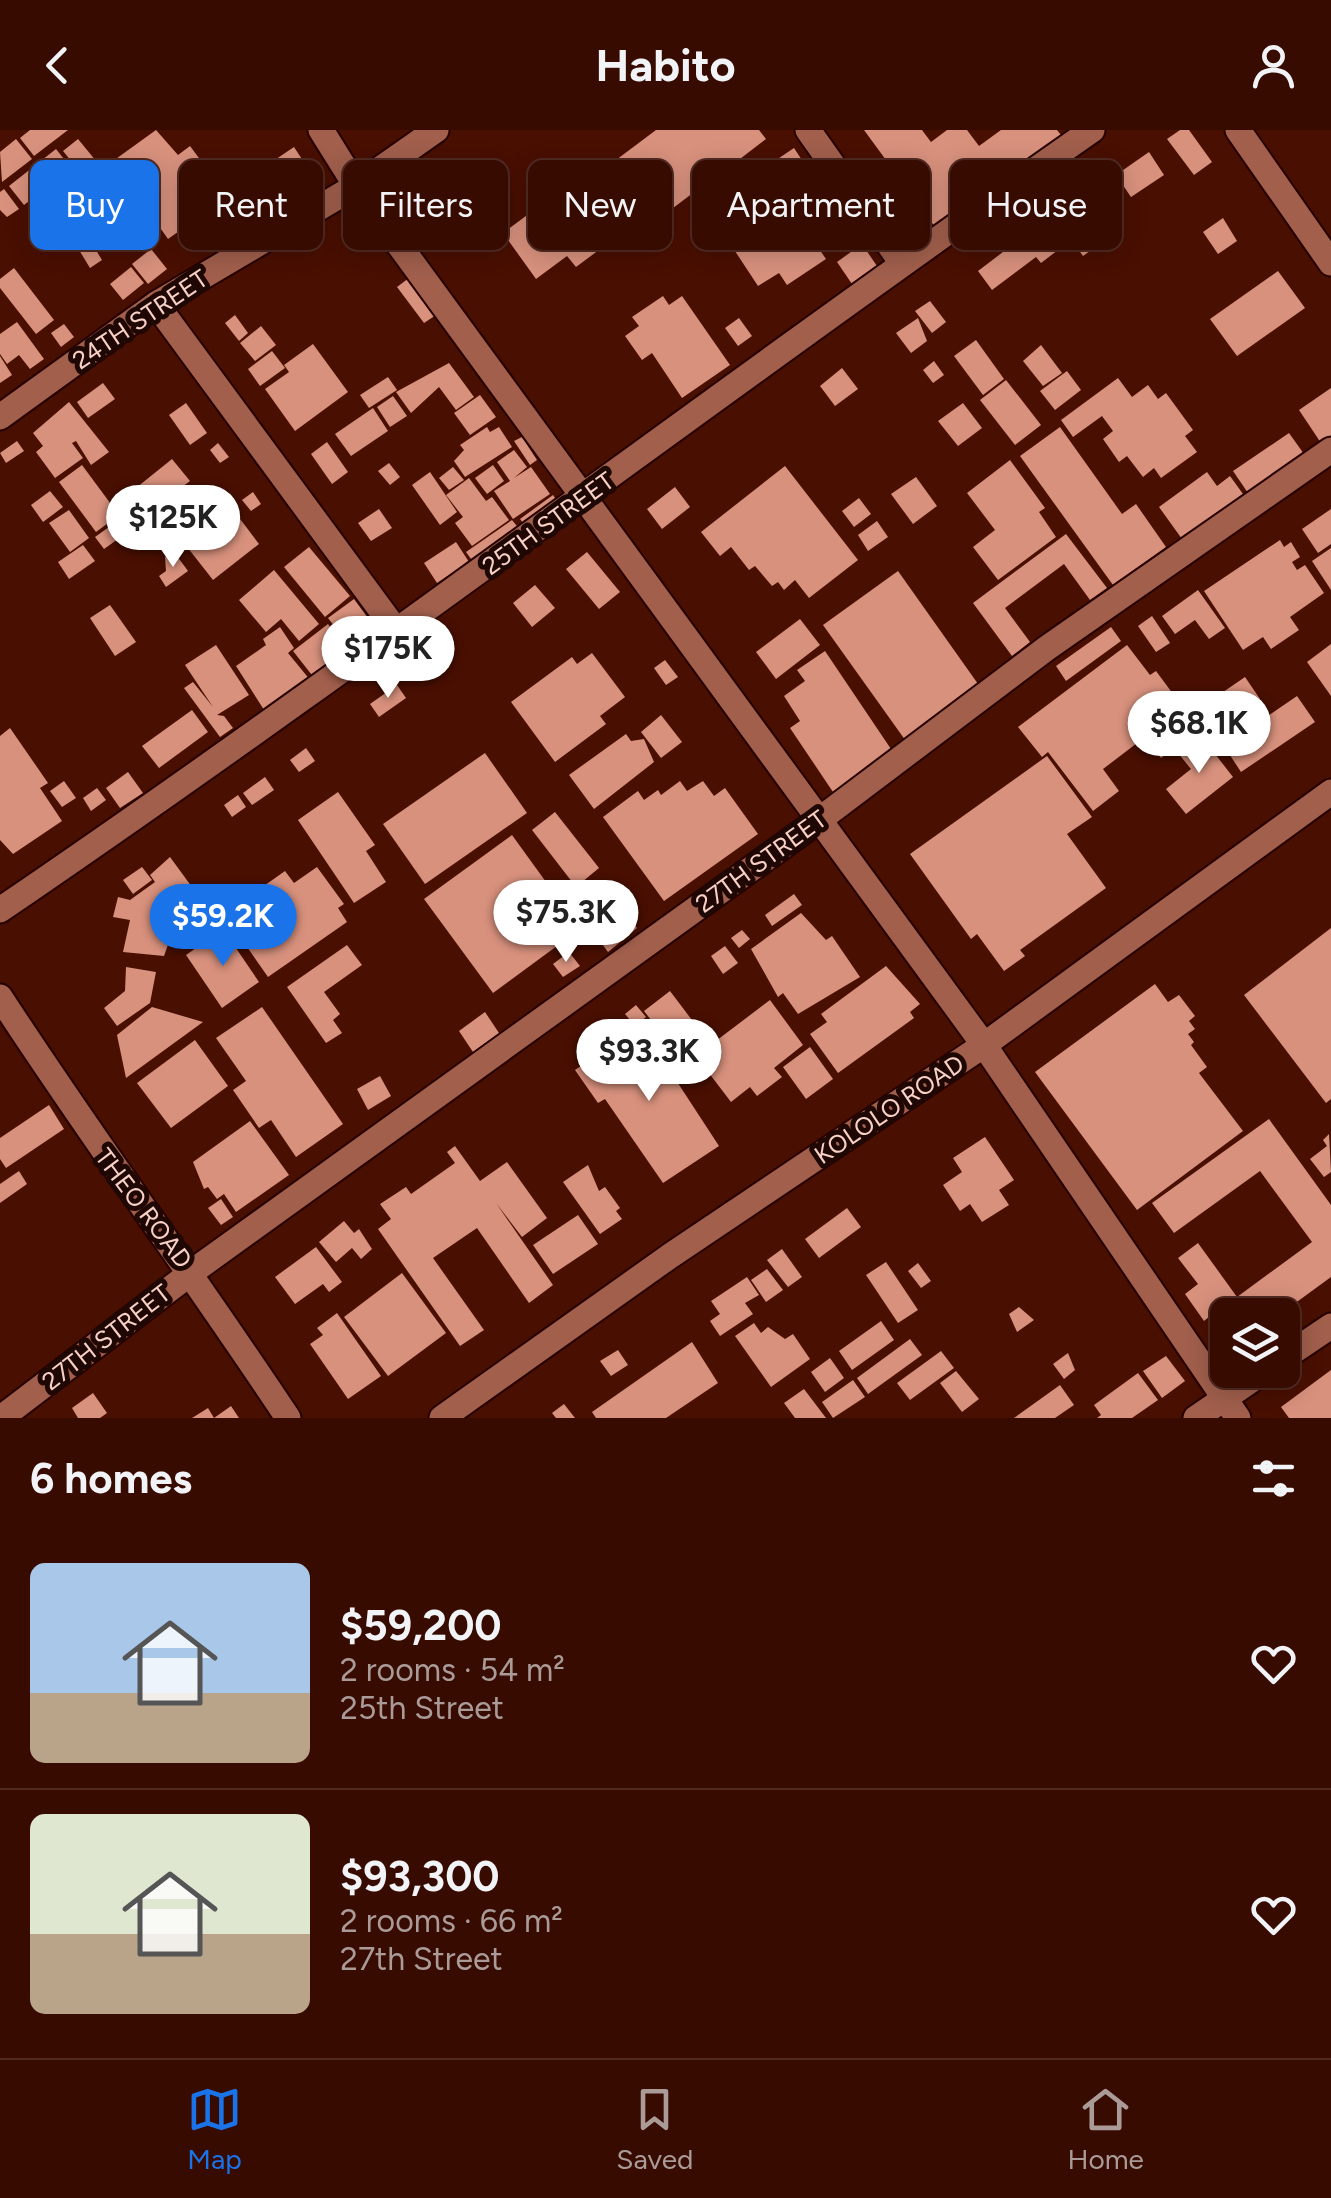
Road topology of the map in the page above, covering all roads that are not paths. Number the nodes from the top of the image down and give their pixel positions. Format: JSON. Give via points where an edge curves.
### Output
{"nodes":[{"id":1,"x":321,"y":130,"type":"edge"},
{"id":2,"x":436,"y":130,"type":"edge"},
{"id":3,"x":808,"y":130,"type":"edge"},
{"id":4,"x":1092,"y":130,"type":"edge"},
{"id":5,"x":1238,"y":130,"type":"edge"},
{"id":6,"x":393,"y":160,"type":"edge"},
{"id":7,"x":343,"y":165,"type":"edge"},
{"id":8,"x":343,"y":194,"type":"edge"},
{"id":9,"x":403,"y":250,"type":"edge"},
{"id":10,"x":902,"y":263,"type":"junction"},
{"id":11,"x":1331,"y":263,"type":"edge"},
{"id":12,"x":156,"y":304,"type":"junction"},
{"id":13,"x":0,"y":417,"type":"edge"},
{"id":14,"x":1331,"y":450,"type":"edge"},
{"id":15,"x":585,"y":496,"type":"junction"},
{"id":16,"x":398,"y":633,"type":"junction"},
{"id":17,"x":1331,"y":792,"type":"edge"},
{"id":18,"x":819,"y":820,"type":"junction"},
{"id":19,"x":0,"y":910,"type":"edge"},
{"id":20,"x":0,"y":997,"type":"edge"},
{"id":21,"x":984,"y":1045,"type":"junction"},
{"id":22,"x":192,"y":1272,"type":"junction"},
{"id":23,"x":1331,"y":1326,"type":"edge"},
{"id":24,"x":1300,"y":1347,"type":"edge"},
{"id":25,"x":1249,"y":1388,"type":"edge"},
{"id":26,"x":1231,"y":1408,"type":"edge"},
{"id":27,"x":1,"y":1418,"type":"edge"},
{"id":28,"x":288,"y":1418,"type":"edge"},
{"id":29,"x":442,"y":1418,"type":"edge"},
{"id":30,"x":1196,"y":1418,"type":"edge"}],
"edges":[{"from":1,"to":7,"type":"street"},
{"from":2,"to":6,"type":"street","name":"24TH STREET"},
{"from":3,"to":10,"type":"street"},
{"from":4,"to":10,"type":"street","name":"25TH STREET"},
{"from":5,"to":11,"type":"street"},
{"from":8,"to":12,"type":"street","name":"24TH STREET"},
{"from":9,"to":15,"type":"street"},
{"from":10,"to":15,"type":"street","name":"25TH STREET"},
{"from":12,"to":13,"type":"street","name":"24TH STREET"},
{"from":12,"to":16,"type":"street"},
{"from":14,"to":18,"type":"street","name":"27TH STREET","via":[[1047,648]]},
{"from":15,"to":16,"type":"street","name":"25TH STREET"},
{"from":15,"to":18,"type":"street"},
{"from":16,"to":19,"type":"street","name":"25TH STREET"},
{"from":17,"to":21,"type":"street","name":"KOLOLO ROAD"},
{"from":18,"to":21,"type":"street"},
{"from":18,"to":22,"type":"street","name":"27TH STREET"},
{"from":20,"to":22,"type":"street","name":"THEO ROAD","via":[[92,1138]]},
{"from":21,"to":26,"type":"street"},
{"from":21,"to":29,"type":"street","name":"KOLOLO ROAD"},
{"from":22,"to":27,"type":"street","name":"27TH STREET"},
{"from":22,"to":28,"type":"street","name":"THEO ROAD"},
{"from":23,"to":24,"type":"street"},
{"from":25,"to":26,"type":"street"},
{"from":26,"to":30,"type":"street"}]}
